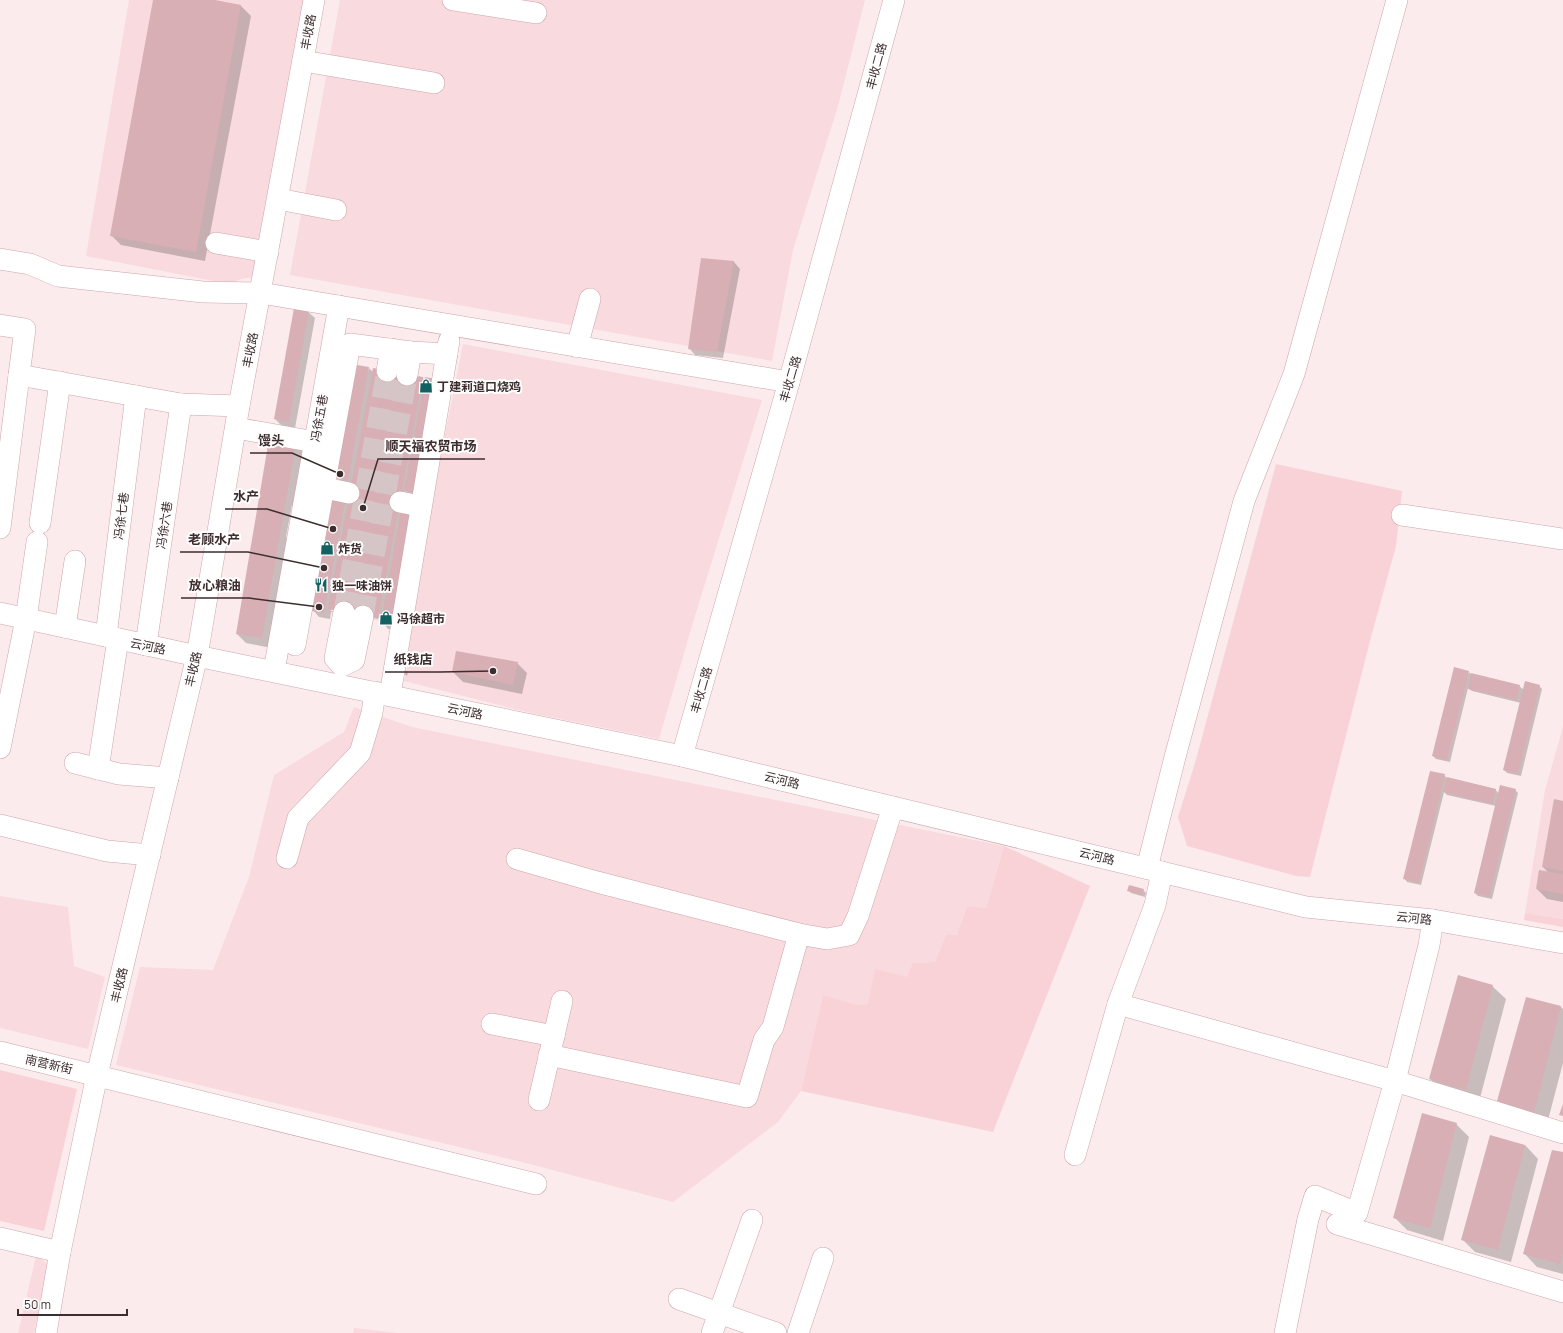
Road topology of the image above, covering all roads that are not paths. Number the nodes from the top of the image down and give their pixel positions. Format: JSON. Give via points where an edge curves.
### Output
{"nodes":[{"id":1,"x":314,"y":0,"type":"edge"},
{"id":2,"x":453,"y":0,"type":"edge"},
{"id":3,"x":894,"y":0,"type":"edge"},
{"id":4,"x":1397,"y":0,"type":"edge"},
{"id":5,"x":536,"y":14,"type":"dead end"},
{"id":6,"x":303,"y":61,"type":"junction"},
{"id":7,"x":434,"y":84,"type":"dead end"},
{"id":8,"x":278,"y":199,"type":"junction"},
{"id":9,"x":336,"y":210,"type":"dead end"},
{"id":10,"x":216,"y":243,"type":"dead end"},
{"id":11,"x":268,"y":252,"type":"junction"},
{"id":12,"x":0,"y":259,"type":"edge"},
{"id":13,"x":261,"y":293,"type":"junction"},
{"id":14,"x":590,"y":299,"type":"dead end"},
{"id":15,"x":339,"y":306,"type":"junction"},
{"id":16,"x":0,"y":325,"type":"edge"},
{"id":17,"x":452,"y":325,"type":"junction"},
{"id":18,"x":577,"y":347,"type":"junction"},
{"id":19,"x":401,"y":350,"type":"junction"},
{"id":20,"x":447,"y":354,"type":"junction"},
{"id":21,"x":397,"y":373,"type":"tunnel mouth"},
{"id":22,"x":19,"y":375,"type":"junction"},
{"id":23,"x":60,"y":382,"type":"junction"},
{"id":24,"x":789,"y":382,"type":"junction"},
{"id":25,"x":136,"y":396,"type":"junction"},
{"id":26,"x":181,"y":404,"type":"junction"},
{"id":27,"x":239,"y":406,"type":"junction"},
{"id":28,"x":236,"y":428,"type":"junction"},
{"id":29,"x":315,"y":442,"type":"junction"},
{"id":30,"x":324,"y":488,"type":"junction"},
{"id":31,"x":349,"y":493,"type":"dead end"},
{"id":32,"x":1402,"y":515,"type":"dead end"},
{"id":33,"x":0,"y":528,"type":"edge"},
{"id":34,"x":1563,"y":539,"type":"edge"},
{"id":35,"x":75,"y":561,"type":"dead end"},
{"id":36,"x":0,"y":613,"type":"edge"},
{"id":37,"x":26,"y":619,"type":"junction"},
{"id":38,"x":65,"y":628,"type":"junction"},
{"id":39,"x":112,"y":638,"type":"junction"},
{"id":40,"x":146,"y":645,"type":"junction"},
{"id":41,"x":296,"y":645,"type":"dead end"},
{"id":42,"x":197,"y":656,"type":"junction"},
{"id":43,"x":274,"y":671,"type":"junction"},
{"id":44,"x":383,"y":694,"type":"junction"},
{"id":45,"x":0,"y":748,"type":"edge"},
{"id":46,"x":682,"y":756,"type":"junction"},
{"id":47,"x":75,"y":763,"type":"dead end"},
{"id":48,"x":98,"y":769,"type":"junction"},
{"id":49,"x":168,"y":778,"type":"junction"},
{"id":50,"x":893,"y":807,"type":"junction"},
{"id":51,"x":0,"y":825,"type":"edge"},
{"id":52,"x":150,"y":855,"type":"junction"},
{"id":53,"x":287,"y":858,"type":"dead end"},
{"id":54,"x":517,"y":859,"type":"dead end"},
{"id":55,"x":1155,"y":870,"type":"junction"},
{"id":56,"x":1433,"y":920,"type":"junction"},
{"id":57,"x":799,"y":934,"type":"junction"},
{"id":58,"x":1563,"y":943,"type":"edge"},
{"id":59,"x":562,"y":1001,"type":"dead end"},
{"id":60,"x":1118,"y":1004,"type":"junction"},
{"id":61,"x":492,"y":1024,"type":"dead end"},
{"id":62,"x":551,"y":1046,"type":"junction"},
{"id":63,"x":0,"y":1052,"type":"edge"},
{"id":64,"x":97,"y":1075,"type":"junction"},
{"id":65,"x":1395,"y":1081,"type":"junction"},
{"id":66,"x":539,"y":1100,"type":"dead end"},
{"id":67,"x":1563,"y":1133,"type":"edge"},
{"id":68,"x":1075,"y":1155,"type":"dead end"},
{"id":69,"x":536,"y":1184,"type":"dead end"},
{"id":70,"x":752,"y":1220,"type":"dead end"},
{"id":71,"x":1337,"y":1224,"type":"dead end"},
{"id":72,"x":0,"y":1238,"type":"edge"},
{"id":73,"x":60,"y":1252,"type":"junction"},
{"id":74,"x":823,"y":1258,"type":"dead end"},
{"id":75,"x":1563,"y":1292,"type":"edge"},
{"id":76,"x":679,"y":1299,"type":"dead end"},
{"id":77,"x":719,"y":1313,"type":"junction"},
{"id":78,"x":46,"y":1333,"type":"edge"},
{"id":79,"x":712,"y":1333,"type":"edge"},
{"id":80,"x":776,"y":1333,"type":"edge"},
{"id":81,"x":798,"y":1333,"type":"edge"},
{"id":82,"x":1285,"y":1333,"type":"edge"}],
"edges":[{"from":1,"to":6,"type":"street","name":"丰收路"},
{"from":2,"to":5,"type":"street"},
{"from":3,"to":24,"type":"street","name":"丰收二路"},
{"from":4,"to":55,"type":"street","via":[[1294,374],[1244,501],[1175,757]]},
{"from":6,"to":7,"type":"street"},
{"from":6,"to":8,"type":"street","name":"丰收路"},
{"from":8,"to":9,"type":"street"},
{"from":8,"to":11,"type":"street","name":"丰收路"},
{"from":10,"to":11,"type":"street"},
{"from":11,"to":13,"type":"street","name":"丰收路"},
{"from":12,"to":13,"type":"street","via":[[30,264],[58,276],[203,292]]},
{"from":13,"to":15,"type":"street"},
{"from":13,"to":27,"type":"street","name":"丰收路"},
{"from":14,"to":18,"type":"street"},
{"from":15,"to":17,"type":"street"},
{"from":15,"to":29,"type":"street","name":"冯徐五巷"},
{"from":16,"to":22,"type":"street","via":[[25,329]]},
{"from":17,"to":18,"type":"street"},
{"from":17,"to":20,"type":"street"},
{"from":18,"to":24,"type":"street"},
{"from":19,"to":20,"type":"street"},
{"from":19,"to":21,"type":"street"},
{"from":19,"to":30,"type":"street","via":[[350,344]]},
{"from":20,"to":44,"type":"street"},
{"from":22,"to":23,"type":"street"},
{"from":22,"to":33,"type":"street"},
{"from":23,"to":25,"type":"street"},
{"from":23,"to":37,"type":"street"},
{"from":24,"to":46,"type":"street","name":"丰收二路"},
{"from":25,"to":26,"type":"street"},
{"from":25,"to":39,"type":"street","name":"冯徐七巷"},
{"from":26,"to":27,"type":"street"},
{"from":26,"to":40,"type":"street","name":"冯徐六巷"},
{"from":27,"to":28,"type":"street","name":"丰收路"},
{"from":28,"to":29,"type":"street"},
{"from":28,"to":42,"type":"street","name":"丰收路"},
{"from":29,"to":43,"type":"street","name":"冯徐五巷"},
{"from":30,"to":31,"type":"street"},
{"from":30,"to":41,"type":"street"},
{"from":32,"to":34,"type":"street"},
{"from":35,"to":38,"type":"street"},
{"from":36,"to":37,"type":"street","name":"云河路"},
{"from":37,"to":38,"type":"street","name":"云河路"},
{"from":37,"to":45,"type":"street"},
{"from":38,"to":39,"type":"street","name":"云河路"},
{"from":39,"to":40,"type":"street","name":"云河路"},
{"from":39,"to":48,"type":"street","name":"冯徐七巷"},
{"from":40,"to":42,"type":"street","name":"云河路"},
{"from":42,"to":43,"type":"street","name":"云河路"},
{"from":42,"to":49,"type":"street","name":"丰收路"},
{"from":43,"to":44,"type":"street","name":"云河路"},
{"from":44,"to":46,"type":"street","name":"云河路"},
{"from":44,"to":53,"type":"street","via":[[372,713],[360,752],[298,818]]},
{"from":46,"to":50,"type":"street","name":"云河路"},
{"from":47,"to":48,"type":"street"},
{"from":48,"to":49,"type":"street","via":[[119,774]]},
{"from":49,"to":52,"type":"street","name":"丰收路"},
{"from":50,"to":55,"type":"street","name":"云河路"},
{"from":50,"to":57,"type":"street","via":[[858,916],[849,934],[828,939]]},
{"from":51,"to":52,"type":"street","via":[[107,850]]},
{"from":52,"to":64,"type":"street","name":"丰收路"},
{"from":54,"to":57,"type":"street"},
{"from":55,"to":56,"type":"street","name":"云河路","via":[[1306,906]]},
{"from":55,"to":60,"type":"street","via":[[1155,905]]},
{"from":56,"to":58,"type":"street","name":"云河路"},
{"from":56,"to":65,"type":"street"},
{"from":57,"to":62,"type":"street","via":[[774,1027],[764,1040],[747,1097]]},
{"from":59,"to":62,"type":"street"},
{"from":60,"to":65,"type":"street"},
{"from":60,"to":68,"type":"street"},
{"from":61,"to":62,"type":"street"},
{"from":62,"to":66,"type":"street"},
{"from":63,"to":64,"type":"street","name":"南营新街"},
{"from":64,"to":69,"type":"street","name":"南营新街"},
{"from":64,"to":73,"type":"street","name":"丰收路"},
{"from":65,"to":67,"type":"street"},
{"from":65,"to":82,"type":"street","via":[[1357,1213],[1315,1196]]},
{"from":70,"to":77,"type":"street"},
{"from":71,"to":75,"type":"street"},
{"from":72,"to":73,"type":"street"},
{"from":73,"to":78,"type":"street","name":"丰收路"},
{"from":74,"to":81,"type":"street"},
{"from":76,"to":77,"type":"street"},
{"from":77,"to":79,"type":"street"},
{"from":77,"to":80,"type":"street"}]}
